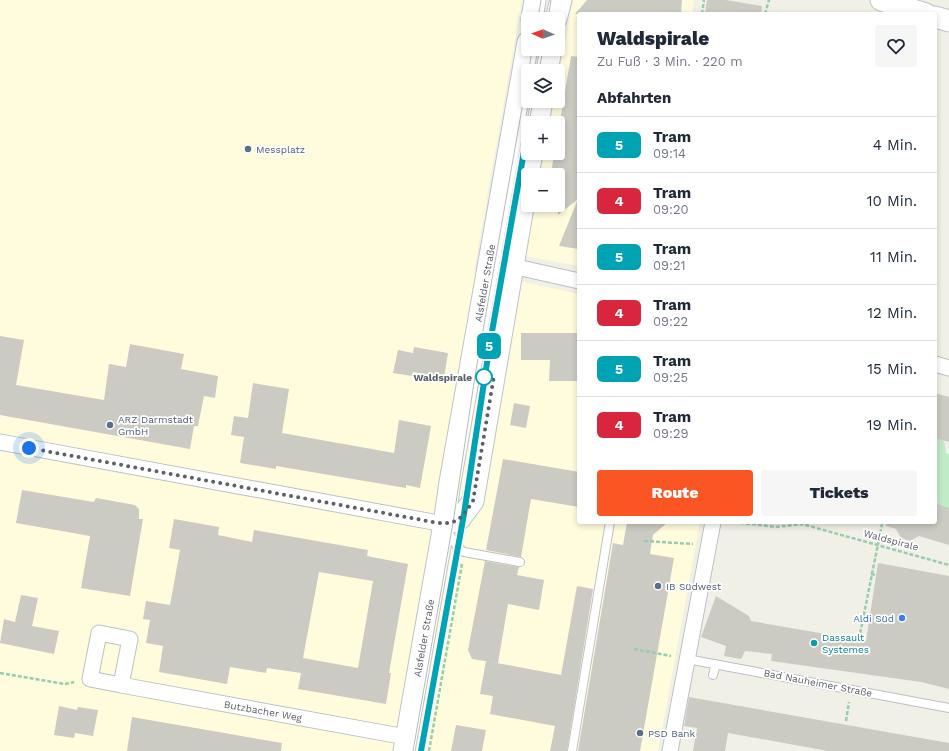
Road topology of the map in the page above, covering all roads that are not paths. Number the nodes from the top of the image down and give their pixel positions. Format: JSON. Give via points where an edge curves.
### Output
{"nodes":[{"id":1,"x":535,"y":0,"type":"edge"},
{"id":2,"x":561,"y":0,"type":"edge"},
{"id":3,"x":881,"y":0,"type":"edge"},
{"id":4,"x":533,"y":12,"type":"edge"},
{"id":5,"x":558,"y":12,"type":"edge"},
{"id":6,"x":920,"y":12,"type":"edge"},
{"id":7,"x":937,"y":18,"type":"edge"},
{"id":8,"x":949,"y":21,"type":"edge"},
{"id":9,"x":526,"y":56,"type":"edge"},
{"id":10,"x":522,"y":212,"type":"edge"},
{"id":11,"x":512,"y":266,"type":"junction"},
{"id":12,"x":577,"y":281,"type":"edge"},
{"id":13,"x":937,"y":365,"type":"edge"},
{"id":14,"x":949,"y":368,"type":"edge"},
{"id":15,"x":0,"y":442,"type":"edge"},
{"id":16,"x":444,"y":524,"type":"junction"},
{"id":17,"x":610,"y":524,"type":"edge"},
{"id":18,"x":713,"y":524,"type":"edge"},
{"id":19,"x":520,"y":562,"type":"dead end"},
{"id":20,"x":688,"y":658,"type":"junction"},
{"id":21,"x":716,"y":664,"type":"junction"},
{"id":22,"x":713,"y":675,"type":"dead end"},
{"id":23,"x":121,"y":685,"type":"junction"},
{"id":24,"x":949,"y":708,"type":"edge"},
{"id":25,"x":405,"y":744,"type":"edge"},
{"id":26,"x":572,"y":751,"type":"edge"},
{"id":27,"x":670,"y":751,"type":"edge"}],
"edges":[{"from":1,"to":4,"type":"street"},
{"from":2,"to":5,"type":"street"},
{"from":3,"to":6,"type":"street"},
{"from":7,"to":8,"type":"street"},
{"from":9,"to":16,"type":"street","name":"Alsfelder Straße"},
{"from":10,"to":11,"type":"street"},
{"from":11,"to":12,"type":"street"},
{"from":11,"to":16,"type":"street","via":[[473,501],[458,520]]},
{"from":13,"to":14,"type":"street"},
{"from":15,"to":16,"type":"street"},
{"from":16,"to":19,"type":"lane","via":[[450,538],[464,552]]},
{"from":16,"to":25,"type":"street","name":"Alsfelder Straße"},
{"from":17,"to":26,"type":"lane"},
{"from":18,"to":20,"type":"street"},
{"from":20,"to":21,"type":"lane","name":"Bad Nauheimer Straße"},
{"from":20,"to":27,"type":"street"},
{"from":21,"to":22,"type":"lane"},
{"from":21,"to":24,"type":"lane","name":"Bad Nauheimer Straße"},
{"from":23,"to":23,"type":"street","name":"Butzbacher Weg","via":[[90,679],[99,633],[130,639]]},
{"from":23,"to":25,"type":"street","name":"Butzbacher Weg"}]}
